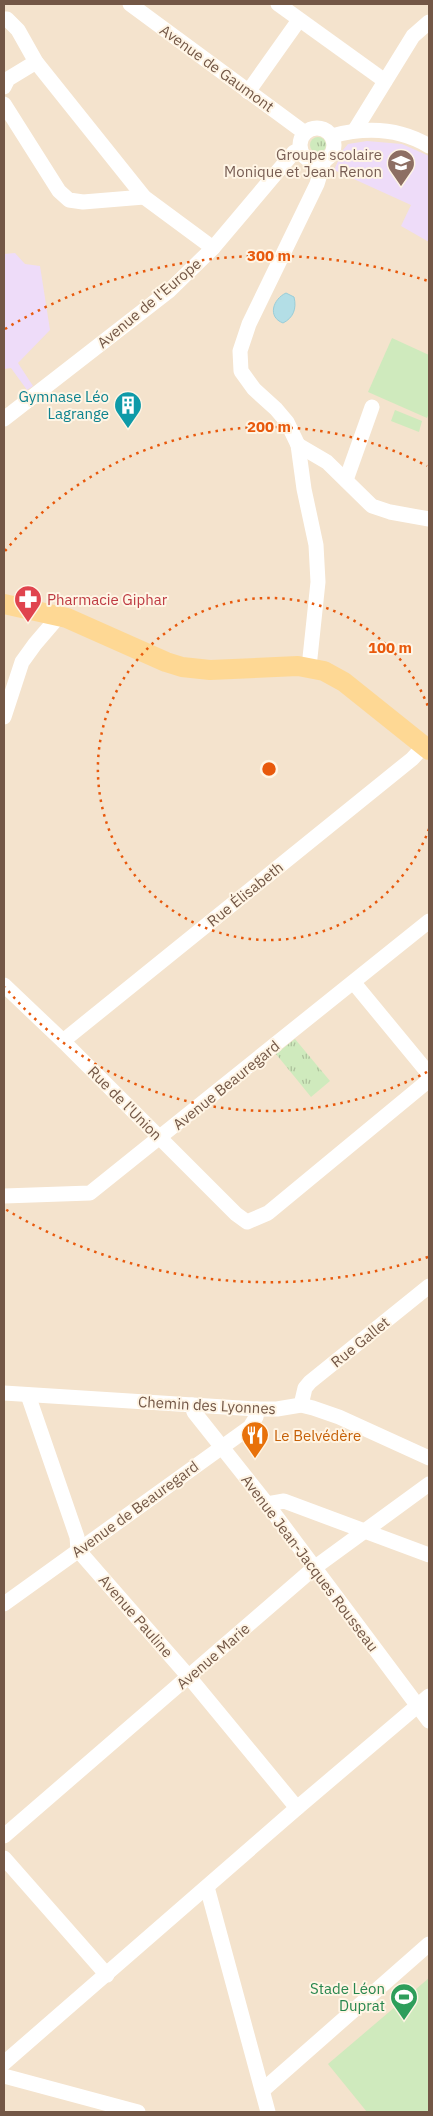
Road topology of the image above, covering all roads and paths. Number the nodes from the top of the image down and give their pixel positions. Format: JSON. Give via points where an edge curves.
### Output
{"nodes":[{"id":1,"x":130,"y":4,"type":"edge"},
{"id":2,"x":278,"y":4,"type":"edge"},
{"id":3,"x":5,"y":19,"type":"edge"},
{"id":4,"x":299,"y":20,"type":"junction"},
{"id":5,"x":429,"y":22,"type":"edge"},
{"id":6,"x":36,"y":62,"type":"junction"},
{"id":7,"x":385,"y":81,"type":"junction"},
{"id":8,"x":4,"y":87,"type":"edge"},
{"id":9,"x":248,"y":92,"type":"junction"},
{"id":10,"x":4,"y":104,"type":"edge"},
{"id":11,"x":355,"y":130,"type":"junction"},
{"id":12,"x":305,"y":133,"type":"junction"},
{"id":13,"x":332,"y":136,"type":"junction"},
{"id":14,"x":429,"y":146,"type":"edge"},
{"id":15,"x":300,"y":150,"type":"junction"},
{"id":16,"x":324,"y":161,"type":"junction"},
{"id":17,"x":144,"y":197,"type":"junction"},
{"id":18,"x":213,"y":248,"type":"junction"},
{"id":19,"x":372,"y":407,"type":"dead end"},
{"id":20,"x":4,"y":419,"type":"edge"},
{"id":21,"x":298,"y":445,"type":"junction"},
{"id":22,"x":346,"y":480,"type":"junction"},
{"id":23,"x":429,"y":519,"type":"edge"},
{"id":24,"x":4,"y":604,"type":"edge"},
{"id":25,"x":59,"y":616,"type":"junction"},
{"id":26,"x":309,"y":667,"type":"junction"},
{"id":27,"x":4,"y":717,"type":"edge"},
{"id":28,"x":427,"y":748,"type":"edge"},
{"id":29,"x":429,"y":921,"type":"edge"},
{"id":30,"x":354,"y":983,"type":"junction"},
{"id":31,"x":4,"y":985,"type":"edge"},
{"id":32,"x":64,"y":1041,"type":"junction"},
{"id":33,"x":429,"y":1074,"type":"edge"},
{"id":34,"x":429,"y":1080,"type":"edge"},
{"id":35,"x":160,"y":1138,"type":"junction"},
{"id":36,"x":4,"y":1196,"type":"edge"},
{"id":37,"x":429,"y":1286,"type":"edge"},
{"id":38,"x":4,"y":1393,"type":"edge"},
{"id":39,"x":28,"y":1395,"type":"junction"},
{"id":40,"x":195,"y":1405,"type":"junction"},
{"id":41,"x":301,"y":1405,"type":"junction"},
{"id":42,"x":257,"y":1409,"type":"junction"},
{"id":43,"x":221,"y":1447,"type":"junction"},
{"id":44,"x":429,"y":1458,"type":"edge"},
{"id":45,"x":429,"y":1484,"type":"edge"},
{"id":46,"x":267,"y":1504,"type":"junction"},
{"id":47,"x":366,"y":1530,"type":"junction"},
{"id":48,"x":78,"y":1550,"type":"junction"},
{"id":49,"x":429,"y":1555,"type":"edge"},
{"id":50,"x":314,"y":1568,"type":"junction"},
{"id":51,"x":4,"y":1604,"type":"edge"},
{"id":52,"x":189,"y":1677,"type":"junction"},
{"id":53,"x":423,"y":1701,"type":"edge"},
{"id":54,"x":429,"y":1722,"type":"edge"},
{"id":55,"x":298,"y":1808,"type":"junction"},
{"id":56,"x":4,"y":1836,"type":"edge"},
{"id":57,"x":4,"y":1858,"type":"edge"},
{"id":58,"x":207,"y":1887,"type":"junction"},
{"id":59,"x":429,"y":1944,"type":"edge"},
{"id":60,"x":107,"y":1975,"type":"junction"},
{"id":61,"x":4,"y":2064,"type":"edge"},
{"id":62,"x":4,"y":2076,"type":"edge"},
{"id":63,"x":263,"y":2090,"type":"junction"},
{"id":64,"x":138,"y":2112,"type":"edge"},
{"id":65,"x":268,"y":2112,"type":"edge"}],
"edges":[{"from":1,"to":9,"type":"street","name":"Avenue de Gaumont"},
{"from":2,"to":4,"type":"street"},
{"from":3,"to":6,"type":"street","via":[[18,30]]},
{"from":4,"to":7,"type":"street"},
{"from":4,"to":9,"type":"street"},
{"from":5,"to":7,"type":"street","via":[[413,36]]},
{"from":6,"to":8,"type":"street","via":[[8,79]]},
{"from":6,"to":17,"type":"street"},
{"from":7,"to":11,"type":"street"},
{"from":9,"to":12,"type":"street","name":"Avenue de Gaumont"},
{"from":10,"to":17,"type":"street","via":[[59,191],[69,200],[83,202]]},
{"from":11,"to":13,"type":"street"},
{"from":11,"to":14,"type":"street","via":[[396,133]]},
{"from":12,"to":13,"type":"street","via":[[319,128]]},
{"from":12,"to":15,"type":"street","via":[[300,141]]},
{"from":13,"to":16,"type":"street","via":[[334,150]]},
{"from":15,"to":16,"type":"street","via":[[312,162]]},
{"from":15,"to":18,"type":"street","name":"Avenue de l'Europe","via":[[294,152]]},
{"from":16,"to":21,"type":"street","via":[[317,184],[249,324],[240,358],[246,380],[287,422]]},
{"from":17,"to":18,"type":"street"},
{"from":18,"to":20,"type":"street","name":"Avenue de l'Europe","via":[[170,290]]},
{"from":19,"to":22,"type":"street"},
{"from":21,"to":22,"type":"street","via":[[327,462]]},
{"from":21,"to":26,"type":"street","via":[[316,545],[318,582]]},
{"from":22,"to":23,"type":"street","via":[[376,508]]},
{"from":24,"to":25,"type":"main road"},
{"from":25,"to":26,"type":"main road","via":[[182,667],[230,671]]},
{"from":25,"to":27,"type":"street","via":[[22,662]]},
{"from":26,"to":28,"type":"main road","via":[[344,682]]},
{"from":28,"to":32,"type":"street","name":"Rue Élisabeth"},
{"from":29,"to":30,"type":"street","name":"Avenue Beauregard"},
{"from":30,"to":33,"type":"street"},
{"from":30,"to":35,"type":"street","name":"Avenue Beauregard"},
{"from":31,"to":32,"type":"street","name":"Rue de l'Union"},
{"from":32,"to":35,"type":"street","name":"Rue de l'Union"},
{"from":34,"to":35,"type":"street","name":"Rue de l'Union","via":[[268,1212],[247,1222]]},
{"from":35,"to":36,"type":"street","name":"Avenue Beauregard","via":[[90,1193]]},
{"from":37,"to":41,"type":"street","name":"Rue Gallet","via":[[310,1382]]},
{"from":38,"to":39,"type":"street","name":"Chemin des Lyonnes"},
{"from":39,"to":40,"type":"street","name":"Chemin des Lyonnes"},
{"from":39,"to":48,"type":"street","name":"Avenue Pauline","via":[[77,1537]]},
{"from":40,"to":42,"type":"street","name":"Chemin des Lyonnes"},
{"from":40,"to":43,"type":"street","name":"Avenue Jean-Jacques Rousseau","via":[[194,1412]]},
{"from":41,"to":42,"type":"street","name":"Chemin des Lyonnes"},
{"from":41,"to":44,"type":"street","name":"Chemin des Lyonnes","via":[[339,1417]]},
{"from":42,"to":43,"type":"street","name":"Avenue de Beauregard","via":[[253,1424]]},
{"from":43,"to":46,"type":"street","name":"Avenue Jean-Jacques Rousseau"},
{"from":43,"to":48,"type":"street","name":"Avenue de Beauregard"},
{"from":45,"to":47,"type":"street","name":"Avenue Marie"},
{"from":46,"to":47,"type":"street","via":[[284,1501]]},
{"from":46,"to":50,"type":"street","name":"Avenue Jean-Jacques Rousseau"},
{"from":47,"to":49,"type":"street"},
{"from":47,"to":50,"type":"street","name":"Avenue Marie"},
{"from":48,"to":51,"type":"street","name":"Avenue de Beauregard"},
{"from":48,"to":52,"type":"street","name":"Avenue Pauline"},
{"from":50,"to":52,"type":"street","name":"Avenue Marie"},
{"from":50,"to":53,"type":"street","name":"Avenue Jean-Jacques Rousseau"},
{"from":52,"to":55,"type":"street","name":"Avenue Pauline"},
{"from":52,"to":56,"type":"street","name":"Avenue Marie"},
{"from":53,"to":54,"type":"street","name":"Avenue Jean-Jacques Rousseau"},
{"from":53,"to":55,"type":"street"},
{"from":55,"to":58,"type":"street"},
{"from":57,"to":60,"type":"street"},
{"from":58,"to":60,"type":"street"},
{"from":58,"to":63,"type":"street"},
{"from":59,"to":63,"type":"street"},
{"from":60,"to":61,"type":"street"},
{"from":62,"to":64,"type":"street"},
{"from":63,"to":65,"type":"street"}]}
